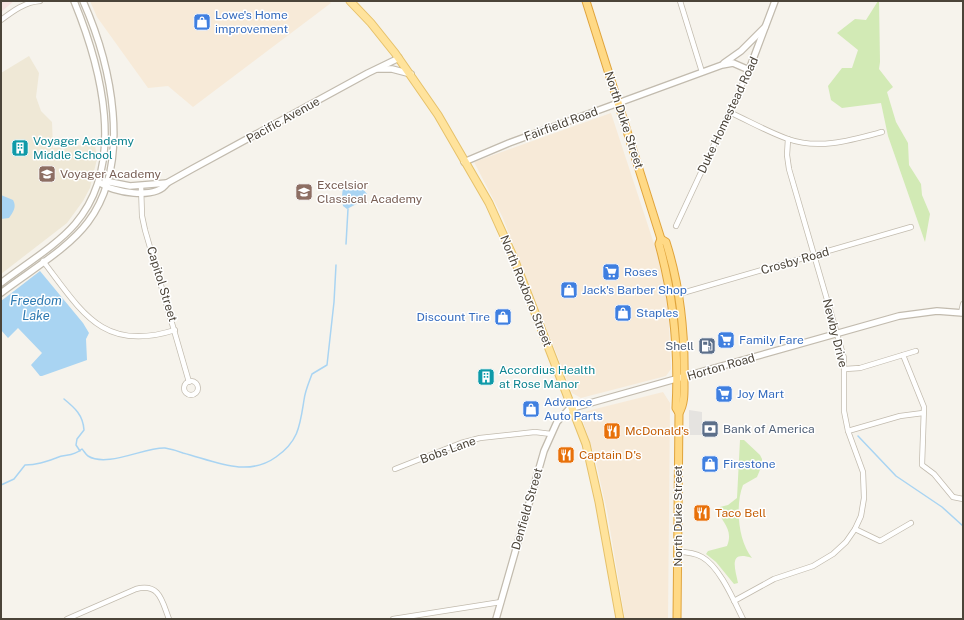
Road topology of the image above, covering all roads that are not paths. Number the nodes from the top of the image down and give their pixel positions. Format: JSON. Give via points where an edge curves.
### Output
{"nodes":[{"id":1,"x":31,"y":1,"type":"edge"},
{"id":2,"x":40,"y":1,"type":"edge"},
{"id":3,"x":74,"y":1,"type":"edge"},
{"id":4,"x":83,"y":1,"type":"edge"},
{"id":5,"x":350,"y":1,"type":"edge"},
{"id":6,"x":586,"y":1,"type":"edge"},
{"id":7,"x":680,"y":1,"type":"edge"},
{"id":8,"x":775,"y":1,"type":"edge"},
{"id":9,"x":1,"y":20,"type":"edge"},
{"id":10,"x":767,"y":25,"type":"junction"},
{"id":11,"x":399,"y":58,"type":"junction"},
{"id":12,"x":722,"y":65,"type":"junction"},
{"id":13,"x":374,"y":70,"type":"junction"},
{"id":14,"x":749,"y":70,"type":"junction"},
{"id":15,"x":702,"y":72,"type":"junction"},
{"id":16,"x":411,"y":74,"type":"junction"},
{"id":17,"x":618,"y":103,"type":"junction"},
{"id":18,"x":729,"y":112,"type":"junction"},
{"id":19,"x":882,"y":132,"type":"dead end"},
{"id":20,"x":788,"y":139,"type":"junction"},
{"id":21,"x":464,"y":162,"type":"junction"},
{"id":22,"x":108,"y":181,"type":"junction"},
{"id":23,"x":99,"y":182,"type":"junction"},
{"id":24,"x":167,"y":183,"type":"junction"},
{"id":25,"x":141,"y":186,"type":"junction"},
{"id":26,"x":105,"y":188,"type":"junction"},
{"id":27,"x":141,"y":193,"type":"junction"},
{"id":28,"x":676,"y":226,"type":"dead end"},
{"id":29,"x":911,"y":227,"type":"dead end"},
{"id":30,"x":661,"y":239,"type":"junction"},
{"id":31,"x":814,"y":255,"type":"junction"},
{"id":32,"x":43,"y":261,"type":"junction"},
{"id":33,"x":1,"y":283,"type":"edge"},
{"id":34,"x":1,"y":293,"type":"edge"},
{"id":35,"x":678,"y":294,"type":"junction"},
{"id":36,"x":963,"y":304,"type":"edge"},
{"id":37,"x":962,"y":313,"type":"edge"},
{"id":38,"x":175,"y":330,"type":"junction"},
{"id":39,"x":837,"y":333,"type":"junction"},
{"id":40,"x":916,"y":351,"type":"dead end"},
{"id":41,"x":903,"y":355,"type":"junction"},
{"id":42,"x":845,"y":369,"type":"junction"},
{"id":43,"x":681,"y":378,"type":"junction"},
{"id":44,"x":189,"y":382,"type":"dead end"},
{"id":45,"x":572,"y":407,"type":"junction"},
{"id":46,"x":924,"y":413,"type":"junction"},
{"id":47,"x":848,"y":431,"type":"junction"},
{"id":48,"x":551,"y":434,"type":"junction"},
{"id":49,"x":395,"y":469,"type":"dead end"},
{"id":50,"x":963,"y":499,"type":"edge"},
{"id":51,"x":911,"y":523,"type":"dead end"},
{"id":52,"x":855,"y":529,"type":"junction"},
{"id":53,"x":678,"y":552,"type":"junction"},
{"id":54,"x":734,"y":601,"type":"junction"},
{"id":55,"x":501,"y":602,"type":"junction"},
{"id":56,"x":67,"y":619,"type":"edge"},
{"id":57,"x":170,"y":619,"type":"edge"},
{"id":58,"x":393,"y":619,"type":"edge"},
{"id":59,"x":496,"y":619,"type":"edge"},
{"id":60,"x":620,"y":619,"type":"edge"},
{"id":61,"x":677,"y":619,"type":"edge"},
{"id":62,"x":743,"y":619,"type":"edge"}],
"edges":[{"from":1,"to":2,"type":"street"},
{"from":1,"to":9,"type":"street"},
{"from":3,"to":23,"type":"street","via":[[93,56],[102,101],[104,148]]},
{"from":4,"to":22,"type":"street","via":[[97,36],[109,84],[113,154]]},
{"from":5,"to":11,"type":"main road","name":"North Roxboro Street","via":[[372,23]]},
{"from":6,"to":17,"type":"highway","name":"North Duke Street"},
{"from":7,"to":15,"type":"street"},
{"from":8,"to":10,"type":"street","name":"Duke Homestead Road"},
{"from":10,"to":12,"type":"street","via":[[741,51]]},
{"from":10,"to":14,"type":"street","name":"Duke Homestead Road"},
{"from":11,"to":13,"type":"street","name":"Pacific Avenue"},
{"from":11,"to":16,"type":"main road","name":"North Roxboro Street"},
{"from":12,"to":14,"type":"street","name":"Fairfield Road","via":[[733,63]]},
{"from":12,"to":15,"type":"street","name":"Fairfield Road"},
{"from":13,"to":16,"type":"street","via":[[392,69]]},
{"from":13,"to":24,"type":"street","name":"Pacific Avenue"},
{"from":14,"to":18,"type":"street","name":"Duke Homestead Road"},
{"from":15,"to":17,"type":"street","name":"Fairfield Road"},
{"from":16,"to":21,"type":"main road","name":"North Roxboro Street"},
{"from":17,"to":21,"type":"street","name":"Fairfield Road"},
{"from":17,"to":30,"type":"highway","name":"North Duke Street"},
{"from":18,"to":20,"type":"street"},
{"from":18,"to":28,"type":"street","name":"Duke Homestead Road"},
{"from":19,"to":20,"type":"street","via":[[838,143],[818,144]]},
{"from":20,"to":31,"type":"street","name":"Newby Drive","via":[[788,163]]},
{"from":21,"to":45,"type":"main road","name":"North Roxboro Street","via":[[497,219]]},
{"from":22,"to":23,"type":"street","name":"Pacific Avenue"},
{"from":22,"to":25,"type":"street","name":"Pacific Avenue"},
{"from":22,"to":26,"type":"street"},
{"from":23,"to":26,"type":"street"},
{"from":23,"to":33,"type":"street","via":[[88,206],[70,230]]},
{"from":24,"to":25,"type":"street","name":"Pacific Avenue"},
{"from":24,"to":27,"type":"street","name":"Pacific Avenue","via":[[158,190]]},
{"from":25,"to":27,"type":"street","name":"Capitol Street"},
{"from":26,"to":27,"type":"street","name":"Pacific Avenue"},
{"from":26,"to":32,"type":"street","via":[[100,203],[87,223],[72,240]]},
{"from":27,"to":38,"type":"street","name":"Capitol Street","via":[[145,230]]},
{"from":29,"to":31,"type":"street","name":"Crosby Road"},
{"from":30,"to":35,"type":"highway","name":"North Duke Street","via":[[666,242],[670,253]]},
{"from":30,"to":43,"type":"highway","name":"North Duke Street","via":[[659,244],[673,306]]},
{"from":31,"to":35,"type":"street","name":"Crosby Road"},
{"from":31,"to":39,"type":"street","name":"Newby Drive"},
{"from":32,"to":34,"type":"street"},
{"from":32,"to":38,"type":"street","via":[[83,312],[103,328],[117,334],[133,336],[157,335]]},
{"from":35,"to":43,"type":"highway","name":"North Duke Street","via":[[682,317]]},
{"from":36,"to":37,"type":"street"},
{"from":37,"to":39,"type":"street","name":"Horton Road","via":[[912,313]]},
{"from":38,"to":44,"type":"street","name":"Capitol Street"},
{"from":39,"to":42,"type":"street","name":"Newby Drive"},
{"from":39,"to":43,"type":"street","name":"Horton Road"},
{"from":40,"to":41,"type":"street"},
{"from":41,"to":42,"type":"street","via":[[860,368]]},
{"from":41,"to":46,"type":"street","via":[[923,404]]},
{"from":42,"to":47,"type":"street","name":"Newby Drive","via":[[844,411]]},
{"from":43,"to":45,"type":"street","name":"Horton Road"},
{"from":43,"to":53,"type":"highway","name":"North Duke Street"},
{"from":45,"to":48,"type":"street","name":"Denfield Street","via":[[559,418]]},
{"from":45,"to":60,"type":"main road","name":"North Roxboro Street","via":[[586,444],[595,479]]},
{"from":46,"to":47,"type":"street","via":[[900,416]]},
{"from":46,"to":50,"type":"street","via":[[922,465],[934,474],[953,496]]},
{"from":47,"to":52,"type":"street","name":"Newby Drive","via":[[861,464],[865,486],[863,507]]},
{"from":48,"to":49,"type":"street","name":"Bobs Lane","via":[[527,433],[480,438]]},
{"from":48,"to":55,"type":"street","name":"Denfield Street","via":[[538,469]]},
{"from":51,"to":52,"type":"street","via":[[880,541]]},
{"from":52,"to":54,"type":"street","name":"Newby Drive","via":[[846,542],[825,560],[774,579]]},
{"from":53,"to":54,"type":"street","via":[[695,554],[705,559],[722,579]]},
{"from":53,"to":61,"type":"highway","name":"North Duke Street"},
{"from":54,"to":62,"type":"street"},
{"from":55,"to":58,"type":"street"},
{"from":55,"to":59,"type":"street","name":"Denfield Street"},
{"from":56,"to":57,"type":"street","via":[[144,587],[152,588],[161,598]]}]}
